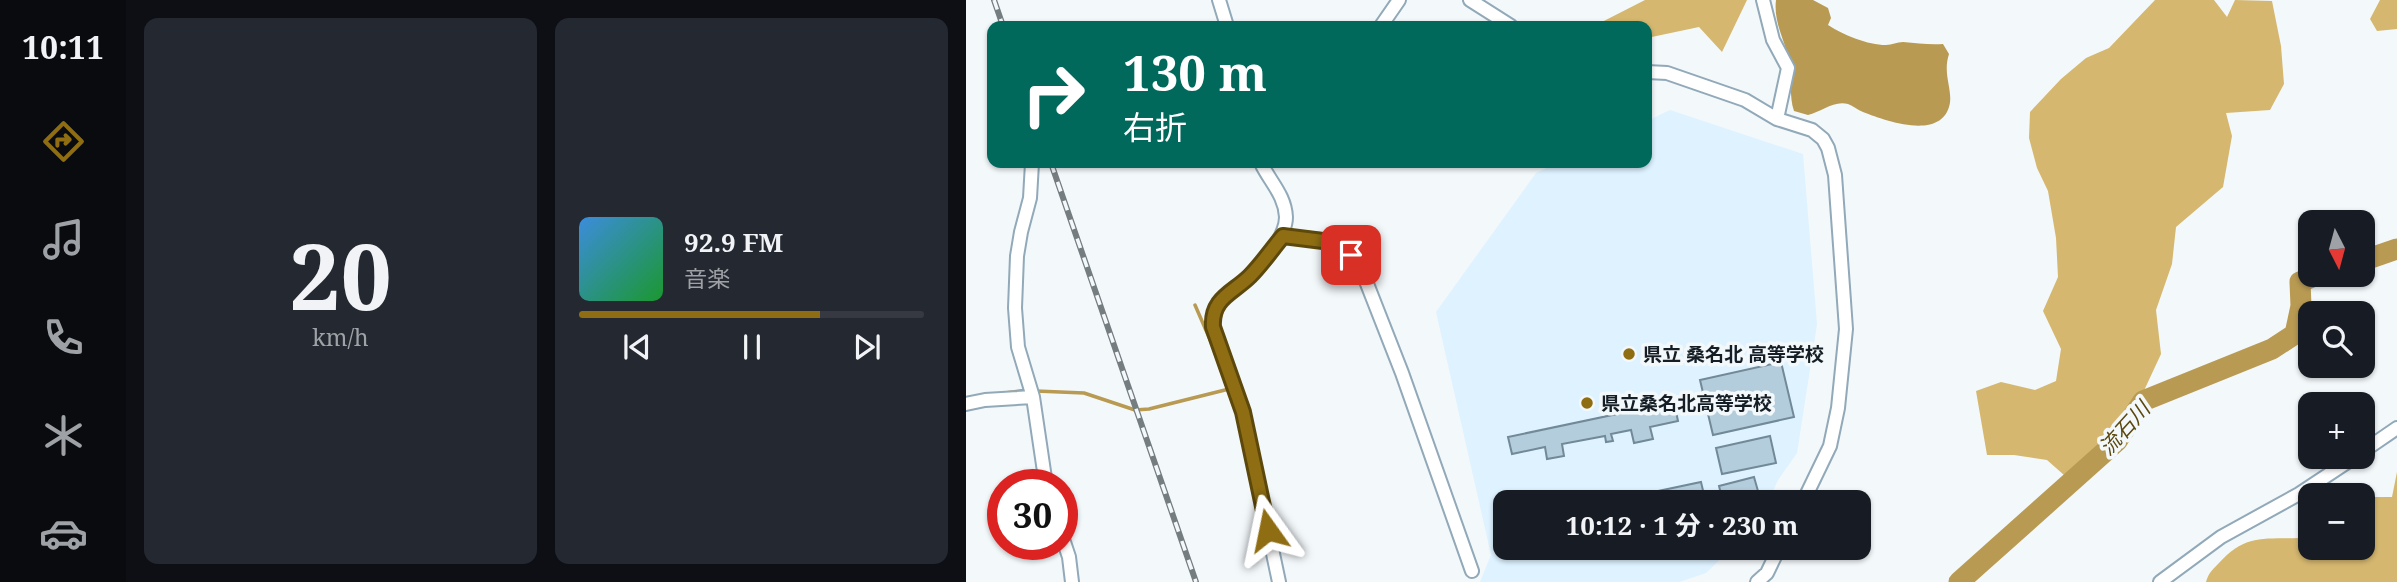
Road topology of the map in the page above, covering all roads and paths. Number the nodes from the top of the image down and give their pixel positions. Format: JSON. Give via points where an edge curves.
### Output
{"nodes":[{"id":1,"x":1219,"y":0,"type":"edge"},
{"id":2,"x":1399,"y":0,"type":"edge"},
{"id":3,"x":1469,"y":0,"type":"edge"},
{"id":4,"x":1763,"y":0,"type":"edge"},
{"id":5,"x":1225,"y":21,"type":"edge"},
{"id":6,"x":1384,"y":21,"type":"edge"},
{"id":7,"x":1503,"y":21,"type":"edge"},
{"id":8,"x":1652,"y":72,"type":"edge"},
{"id":9,"x":1777,"y":119,"type":"junction"},
{"id":10,"x":1032,"y":168,"type":"edge"},
{"id":11,"x":1264,"y":168,"type":"edge"},
{"id":12,"x":1283,"y":236,"type":"junction"},
{"id":13,"x":1032,"y":397,"type":"junction"},
{"id":14,"x":966,"y":404,"type":"edge"},
{"id":15,"x":2397,"y":428,"type":"edge"},
{"id":16,"x":2375,"y":443,"type":"edge"},
{"id":17,"x":1043,"y":469,"type":"edge"},
{"id":18,"x":2337,"y":469,"type":"edge"},
{"id":19,"x":1809,"y":490,"type":"edge"},
{"id":20,"x":1069,"y":560,"type":"edge"},
{"id":21,"x":1774,"y":560,"type":"edge"},
{"id":22,"x":1472,"y":571,"type":"dead end"},
{"id":23,"x":1072,"y":582,"type":"edge"},
{"id":24,"x":1279,"y":582,"type":"edge"},
{"id":25,"x":1757,"y":582,"type":"edge"},
{"id":26,"x":2160,"y":582,"type":"edge"}],
"edges":[{"from":1,"to":5,"type":"street"},
{"from":2,"to":6,"type":"street"},
{"from":3,"to":7,"type":"street"},
{"from":4,"to":9,"type":"street","via":[[1773,40],[1788,68]]},
{"from":8,"to":9,"type":"street","via":[[1701,83]]},
{"from":9,"to":19,"type":"street","via":[[1812,130],[1823,139],[1832,159],[1846,329],[1830,446]]},
{"from":10,"to":13,"type":"street","via":[[1017,256],[1015,308],[1018,347]]},
{"from":11,"to":12,"type":"street","via":[[1281,194],[1286,217]]},
{"from":12,"to":22,"type":"street","via":[[1339,243],[1364,275]]},
{"from":12,"to":24,"type":"street","via":[[1250,276],[1222,298],[1212,316],[1243,412]]},
{"from":13,"to":14,"type":"street"},
{"from":13,"to":17,"type":"street"},
{"from":15,"to":16,"type":"street"},
{"from":18,"to":26,"type":"street","via":[[2221,537]]},
{"from":20,"to":23,"type":"street"},
{"from":21,"to":25,"type":"street"}]}
